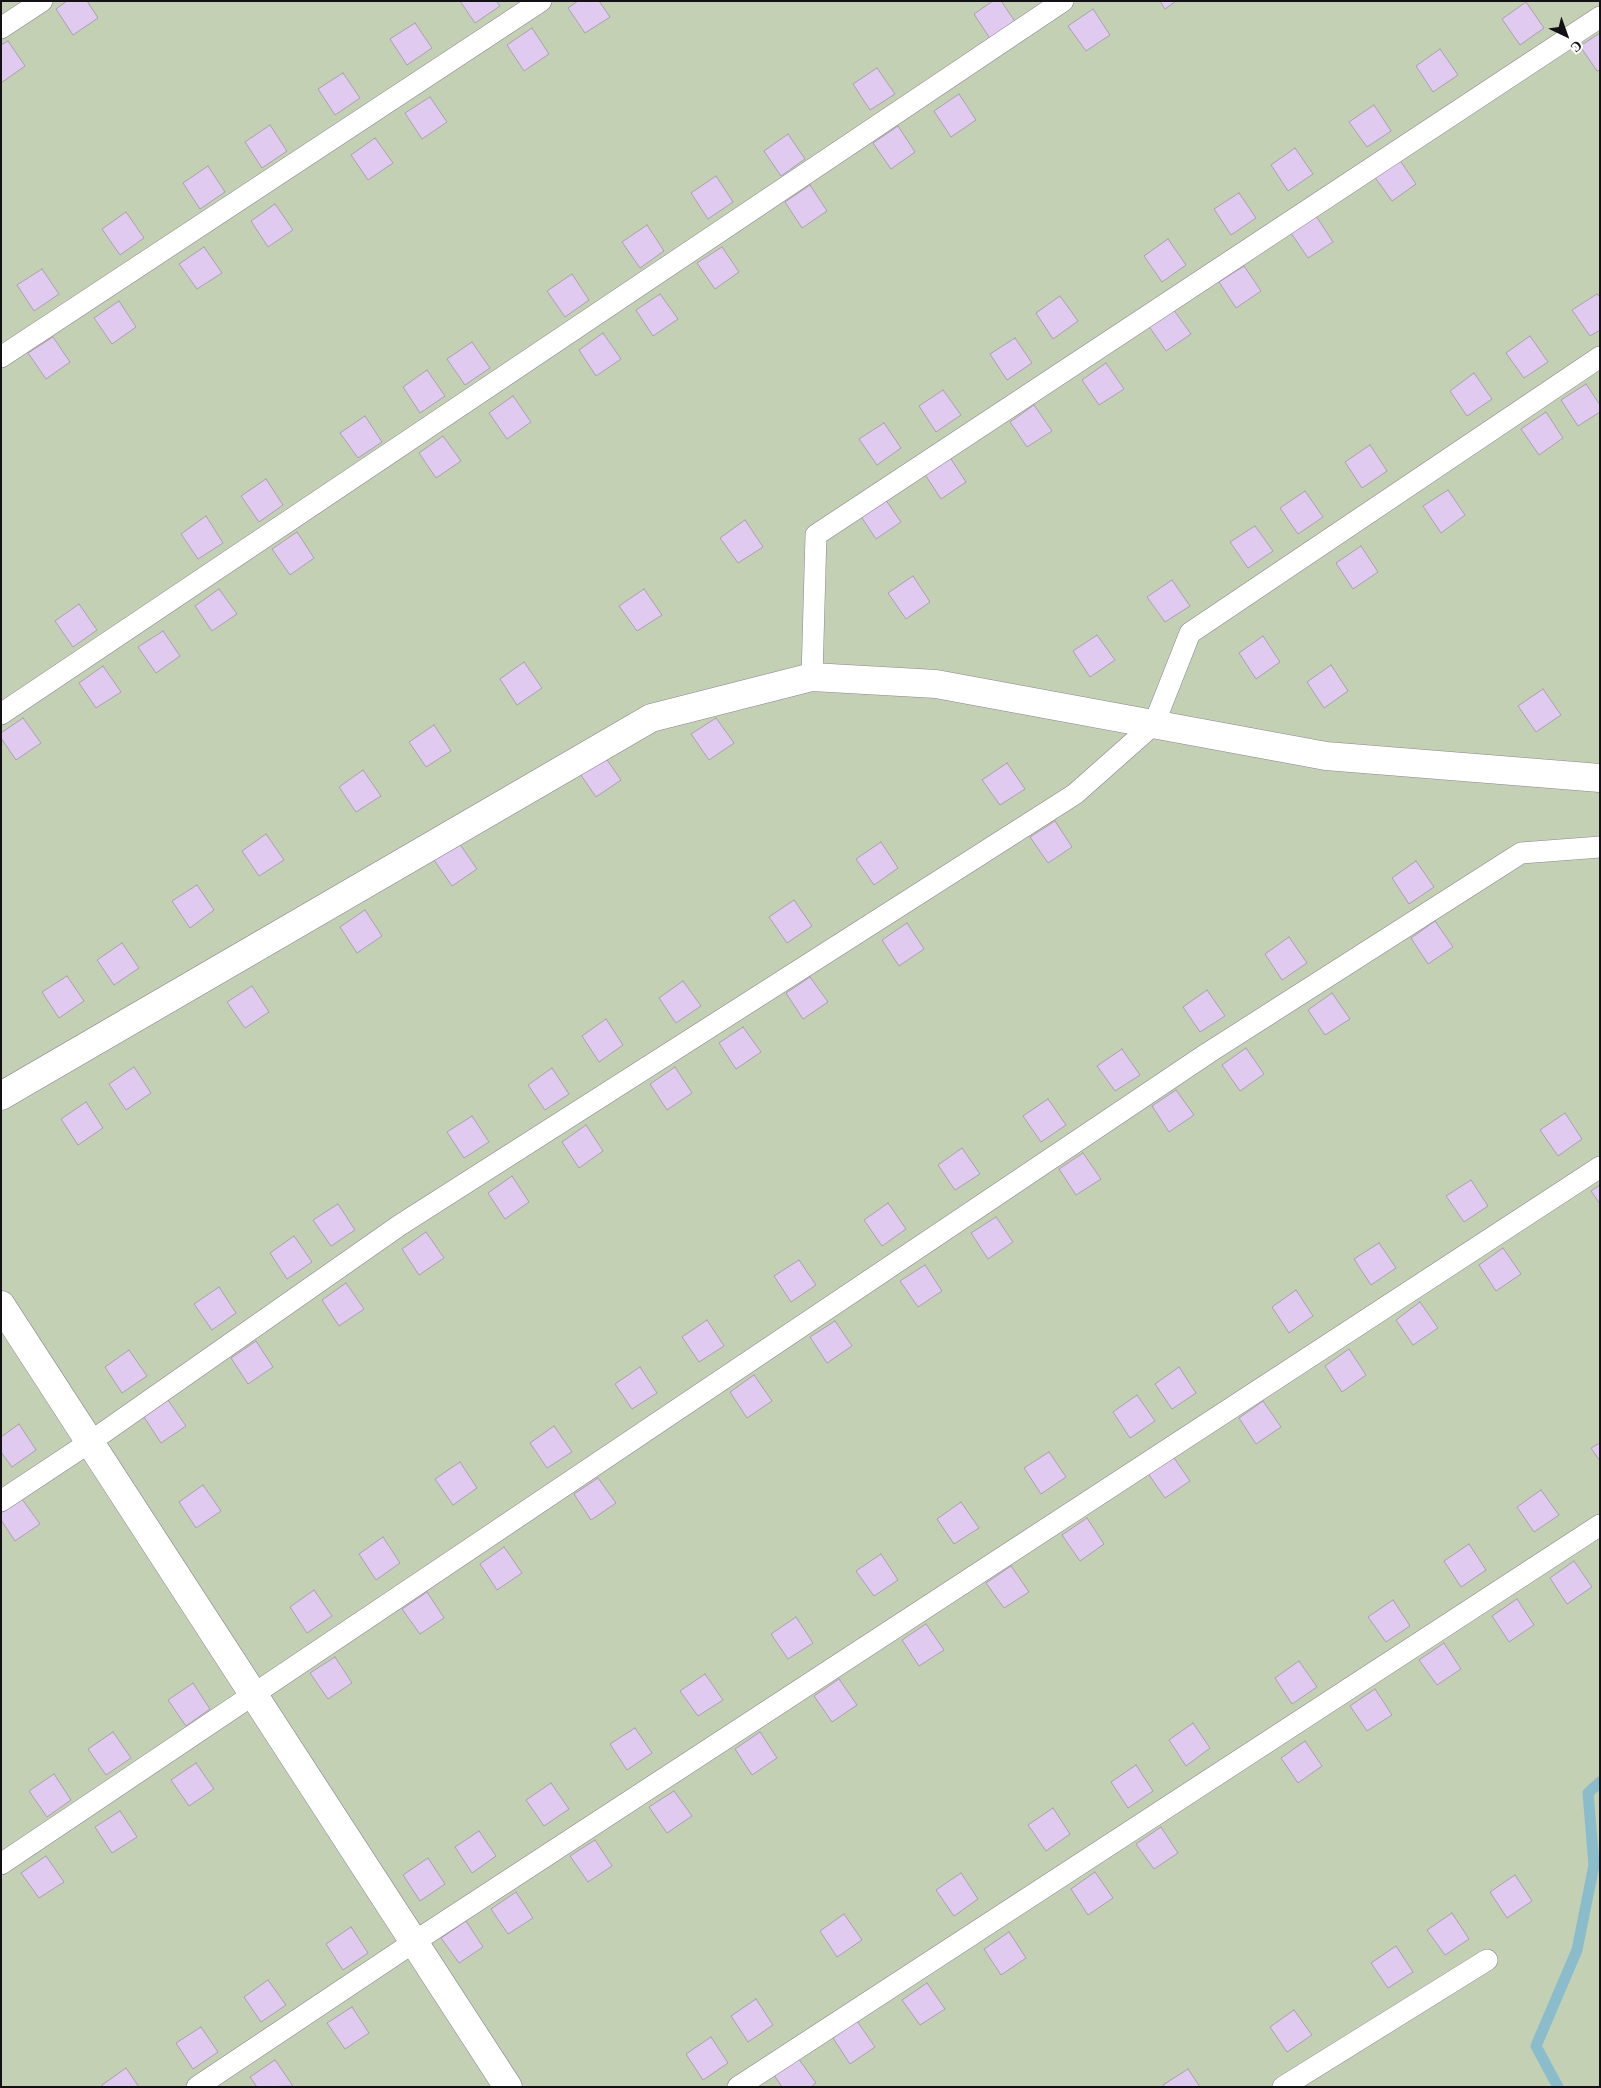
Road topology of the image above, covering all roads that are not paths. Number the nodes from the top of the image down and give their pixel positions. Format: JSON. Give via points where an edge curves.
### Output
{"nodes":[{"id":1,"x":42,"y":1,"type":"edge"},
{"id":2,"x":541,"y":1,"type":"edge"},
{"id":3,"x":1063,"y":1,"type":"edge"},
{"id":4,"x":1600,"y":18,"type":"edge"},
{"id":5,"x":1,"y":28,"type":"edge"},
{"id":6,"x":1,"y":357,"type":"edge"},
{"id":7,"x":1600,"y":357,"type":"edge"},
{"id":8,"x":812,"y":677,"type":"junction"},
{"id":9,"x":1,"y":714,"type":"edge"},
{"id":10,"x":1154,"y":724,"type":"junction"},
{"id":11,"x":1600,"y":778,"type":"edge"},
{"id":12,"x":1600,"y":847,"type":"edge"},
{"id":13,"x":1,"y":1096,"type":"edge"},
{"id":14,"x":1600,"y":1167,"type":"edge"},
{"id":15,"x":1,"y":1305,"type":"edge"},
{"id":16,"x":90,"y":1442,"type":"junction"},
{"id":17,"x":1,"y":1501,"type":"edge"},
{"id":18,"x":1600,"y":1525,"type":"edge"},
{"id":19,"x":253,"y":1694,"type":"junction"},
{"id":20,"x":1,"y":1864,"type":"edge"},
{"id":21,"x":414,"y":1942,"type":"junction"},
{"id":22,"x":1487,"y":1960,"type":"dead end"},
{"id":23,"x":198,"y":2087,"type":"edge"},
{"id":24,"x":508,"y":2087,"type":"edge"},
{"id":25,"x":738,"y":2087,"type":"edge"},
{"id":26,"x":1283,"y":2087,"type":"edge"}],
"edges":[{"from":1,"to":5,"type":"lane"},
{"from":2,"to":6,"type":"lane"},
{"from":3,"to":9,"type":"lane"},
{"from":4,"to":8,"type":"lane","via":[[816,535]]},
{"from":7,"to":10,"type":"lane","via":[[1190,633]]},
{"from":8,"to":10,"type":"street","via":[[936,684]]},
{"from":8,"to":13,"type":"street","via":[[651,718]]},
{"from":10,"to":11,"type":"street","via":[[1326,756]]},
{"from":10,"to":16,"type":"lane","via":[[1075,794],[400,1225]]},
{"from":12,"to":19,"type":"lane","via":[[1521,853],[1208,1054]]},
{"from":14,"to":21,"type":"lane"},
{"from":15,"to":16,"type":"street"},
{"from":16,"to":17,"type":"lane"},
{"from":16,"to":19,"type":"street"},
{"from":18,"to":25,"type":"lane"},
{"from":19,"to":20,"type":"lane"},
{"from":19,"to":21,"type":"street"},
{"from":21,"to":23,"type":"lane"},
{"from":21,"to":24,"type":"street"},
{"from":22,"to":26,"type":"lane"}]}
